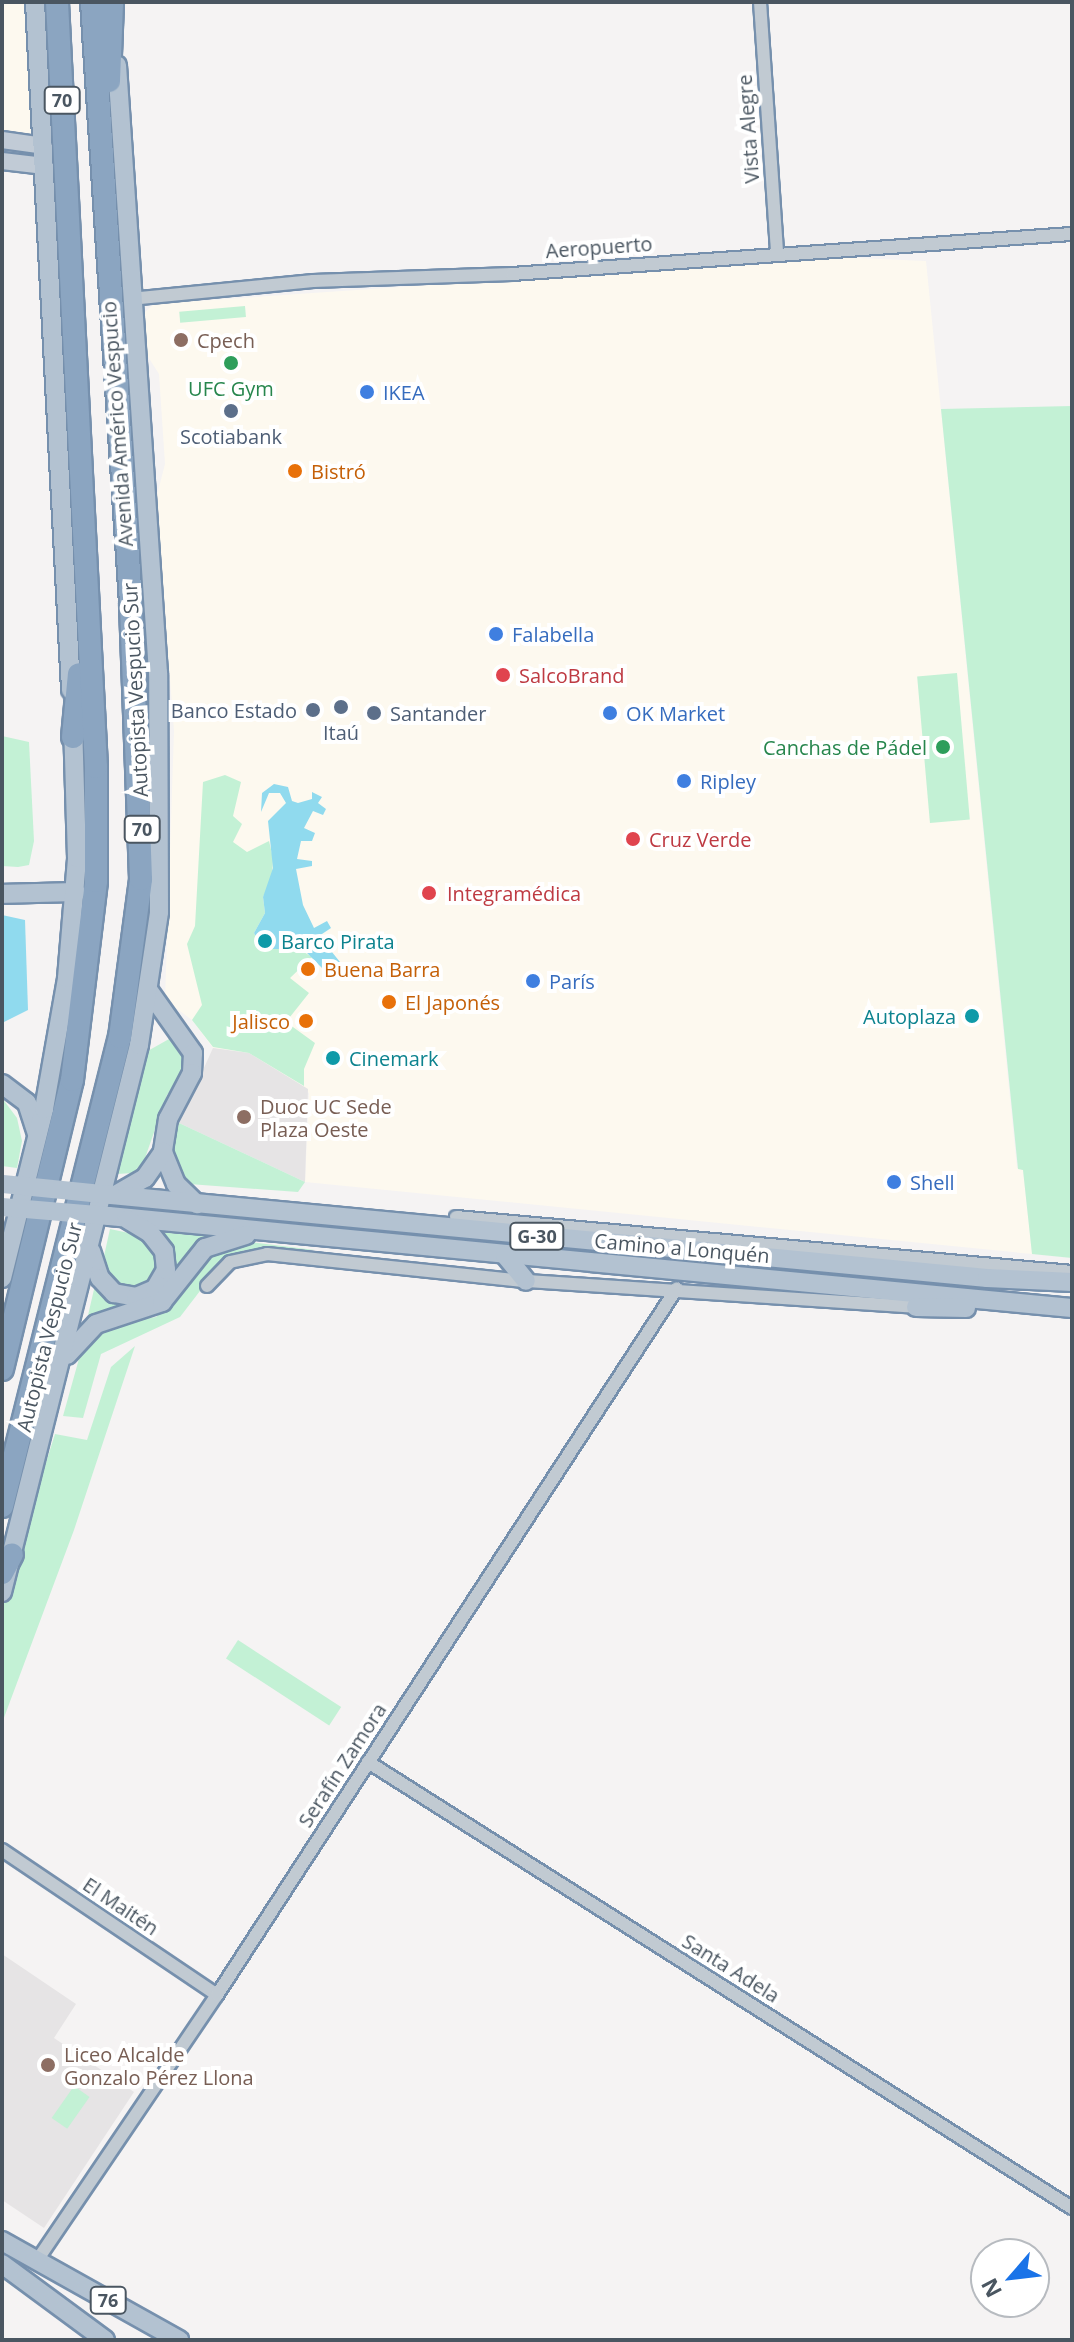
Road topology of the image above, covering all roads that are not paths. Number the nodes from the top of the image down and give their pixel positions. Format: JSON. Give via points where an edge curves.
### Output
{"nodes":[{"id":1,"x":35,"y":2,"type":"edge"},
{"id":2,"x":57,"y":2,"type":"edge"},
{"id":3,"x":92,"y":2,"type":"edge"},
{"id":4,"x":113,"y":2,"type":"edge"},
{"id":5,"x":760,"y":2,"type":"edge"},
{"id":6,"x":2,"y":140,"type":"edge"},
{"id":7,"x":44,"y":146,"type":"junction"},
{"id":8,"x":2,"y":161,"type":"edge"},
{"id":9,"x":45,"y":166,"type":"junction"},
{"id":10,"x":103,"y":182,"type":"junction"},
{"id":11,"x":1072,"y":234,"type":"edge"},
{"id":12,"x":777,"y":254,"type":"junction"},
{"id":13,"x":130,"y":299,"type":"junction"},
{"id":14,"x":83,"y":537,"type":"junction"},
{"id":15,"x":73,"y":737,"type":"junction"},
{"id":16,"x":76,"y":892,"type":"junction"},
{"id":17,"x":2,"y":894,"type":"edge"},
{"id":18,"x":149,"y":991,"type":"junction"},
{"id":19,"x":181,"y":1030,"type":"junction"},
{"id":20,"x":139,"y":1045,"type":"junction"},
{"id":21,"x":2,"y":1084,"type":"edge"},
{"id":22,"x":37,"y":1138,"type":"junction"},
{"id":23,"x":163,"y":1152,"type":"junction"},
{"id":24,"x":3,"y":1184,"type":"edge"},
{"id":25,"x":112,"y":1195,"type":"junction"},
{"id":26,"x":197,"y":1204,"type":"junction"},
{"id":27,"x":2,"y":1207,"type":"edge"},
{"id":28,"x":116,"y":1216,"type":"junction"},
{"id":29,"x":456,"y":1217,"type":"joint"},
{"id":30,"x":361,"y":1220,"type":"junction"},
{"id":31,"x":9,"y":1224,"type":"edge"},
{"id":32,"x":268,"y":1232,"type":"junction"},
{"id":33,"x":91,"y":1247,"type":"junction"},
{"id":34,"x":505,"y":1255,"type":"junction"},
{"id":35,"x":1072,"y":1272,"type":"edge"},
{"id":36,"x":2,"y":1278,"type":"edge"},
{"id":37,"x":526,"y":1281,"type":"junction"},
{"id":38,"x":1072,"y":1282,"type":"edge"},
{"id":39,"x":207,"y":1286,"type":"dead end"},
{"id":40,"x":677,"y":1288,"type":"junction"},
{"id":41,"x":1026,"y":1303,"type":"junction"},
{"id":42,"x":916,"y":1307,"type":"joint"},
{"id":43,"x":1072,"y":1308,"type":"edge"},
{"id":44,"x":64,"y":1360,"type":"junction"},
{"id":45,"x":2,"y":1369,"type":"edge"},
{"id":46,"x":2,"y":1506,"type":"edge"},
{"id":47,"x":7,"y":1564,"type":"edge"},
{"id":48,"x":2,"y":1592,"type":"edge"},
{"id":49,"x":368,"y":1762,"type":"junction"},
{"id":50,"x":2,"y":1850,"type":"edge"},
{"id":51,"x":217,"y":1995,"type":"junction"},
{"id":52,"x":1072,"y":2208,"type":"edge"},
{"id":53,"x":2,"y":2241,"type":"edge"},
{"id":54,"x":36,"y":2262,"type":"junction"},
{"id":55,"x":2,"y":2264,"type":"edge"},
{"id":56,"x":105,"y":2340,"type":"edge"},
{"id":57,"x":179,"y":2340,"type":"edge"}],
"edges":[{"from":1,"to":7,"type":"main road"},
{"from":2,"to":14,"type":"highway","name":"Autopista Vespucio Sur","number":"70"},
{"from":3,"to":10,"type":"highway","name":"Autopista Vespucio Sur","number":"70"},
{"from":4,"to":10,"type":"highway"},
{"from":4,"to":13,"type":"main road","name":"Avenida Américo Vespucio"},
{"from":5,"to":12,"type":"street","name":"Vista Alegre"},
{"from":6,"to":7,"type":"street"},
{"from":7,"to":9,"type":"main road"},
{"from":8,"to":9,"type":"street"},
{"from":9,"to":15,"type":"main road"},
{"from":10,"to":46,"type":"highway","name":"Autopista Vespucio Sur","number":"70","via":[[141,789],[139,909],[120,1037]]},
{"from":11,"to":12,"type":"street","name":"Aeropuerto"},
{"from":12,"to":13,"type":"street","name":"Aeropuerto","via":[[512,274],[313,281]]},
{"from":13,"to":18,"type":"main road","name":"Avenida Américo Vespucio","via":[[162,798],[159,912]]},
{"from":14,"to":15,"type":"highway"},
{"from":14,"to":45,"type":"highway","name":"Autopista Vespucio Sur","number":"70","via":[[98,805],[92,942],[64,1120]]},
{"from":15,"to":16,"type":"main road"},
{"from":16,"to":17,"type":"main road"},
{"from":16,"to":22,"type":"main road","via":[[61,1021]]},
{"from":18,"to":19,"type":"main road"},
{"from":18,"to":20,"type":"main road","name":"Avenida Américo Vespucio"},
{"from":19,"to":20,"type":"main road","via":[[160,1030]]},
{"from":19,"to":23,"type":"main road","via":[[191,1046],[193,1066],[171,1109]]},
{"from":20,"to":33,"type":"main road","name":"Avenida Américo Vespucio"},
{"from":21,"to":22,"type":"main road","via":[[27,1103]]},
{"from":22,"to":31,"type":"main road"},
{"from":23,"to":25,"type":"main road","via":[[145,1178]]},
{"from":23,"to":26,"type":"main road","via":[[173,1179]]},
{"from":24,"to":25,"type":"main road","name":"Camino a Lonquén","bridge":true},
{"from":25,"to":26,"type":"main road","name":"Camino a Lonquén","number":"G-30"},
{"from":26,"to":30,"type":"main road","name":"Camino a Lonquén","number":"G-30"},
{"from":27,"to":28,"type":"main road","name":"Camino a Lonquén","bridge":true},
{"from":28,"to":32,"type":"main road","name":"Camino a Lonquén","number":"G-30"},
{"from":28,"to":33,"type":"main road","via":[[150,1233],[164,1251],[166,1270],[155,1289],[136,1297],[114,1293],[96,1271]]},
{"from":29,"to":30,"type":"main road"},
{"from":29,"to":35,"type":"street","name":"Camino a Lonquén"},
{"from":30,"to":38,"type":"main road","name":"Camino a Lonquén","number":"G-30","via":[[1000,1280]]},
{"from":31,"to":36,"type":"main road"},
{"from":32,"to":34,"type":"main road","name":"Camino a Lonquén","number":"G-30"},
{"from":32,"to":44,"type":"main road","via":[[205,1248],[162,1302],[96,1324]]},
{"from":33,"to":44,"type":"main road","name":"Avenida Américo Vespucio"},
{"from":34,"to":37,"type":"main road"},
{"from":34,"to":41,"type":"main road","name":"Camino a Lonquén","number":"G-30"},
{"from":37,"to":39,"type":"street","name":"Camino a Lonquén","via":[[267,1254],[230,1262]]},
{"from":37,"to":40,"type":"street","name":"Camino a Lonquén"},
{"from":40,"to":42,"type":"street","name":"Camino a Lonquén"},
{"from":40,"to":49,"type":"street","name":"Serafín Zamora"},
{"from":41,"to":42,"type":"main road"},
{"from":41,"to":43,"type":"main road","name":"Camino a Lonquén","number":"G-30"},
{"from":44,"to":47,"type":"main road","name":"Avenida Américo Vespucio"},
{"from":47,"to":48,"type":"main road","name":"Avenida Américo Vespucio"},
{"from":49,"to":51,"type":"street","name":"Serafín Zamora"},
{"from":49,"to":52,"type":"street","name":"Santa Adela"},
{"from":50,"to":51,"type":"street","name":"El Maitén"},
{"from":51,"to":54,"type":"street","name":"Serafín Zamora"},
{"from":53,"to":54,"type":"main road","number":"76"},
{"from":54,"to":57,"type":"main road","number":"76"},
{"from":55,"to":56,"type":"main road","number":"76"}]}
